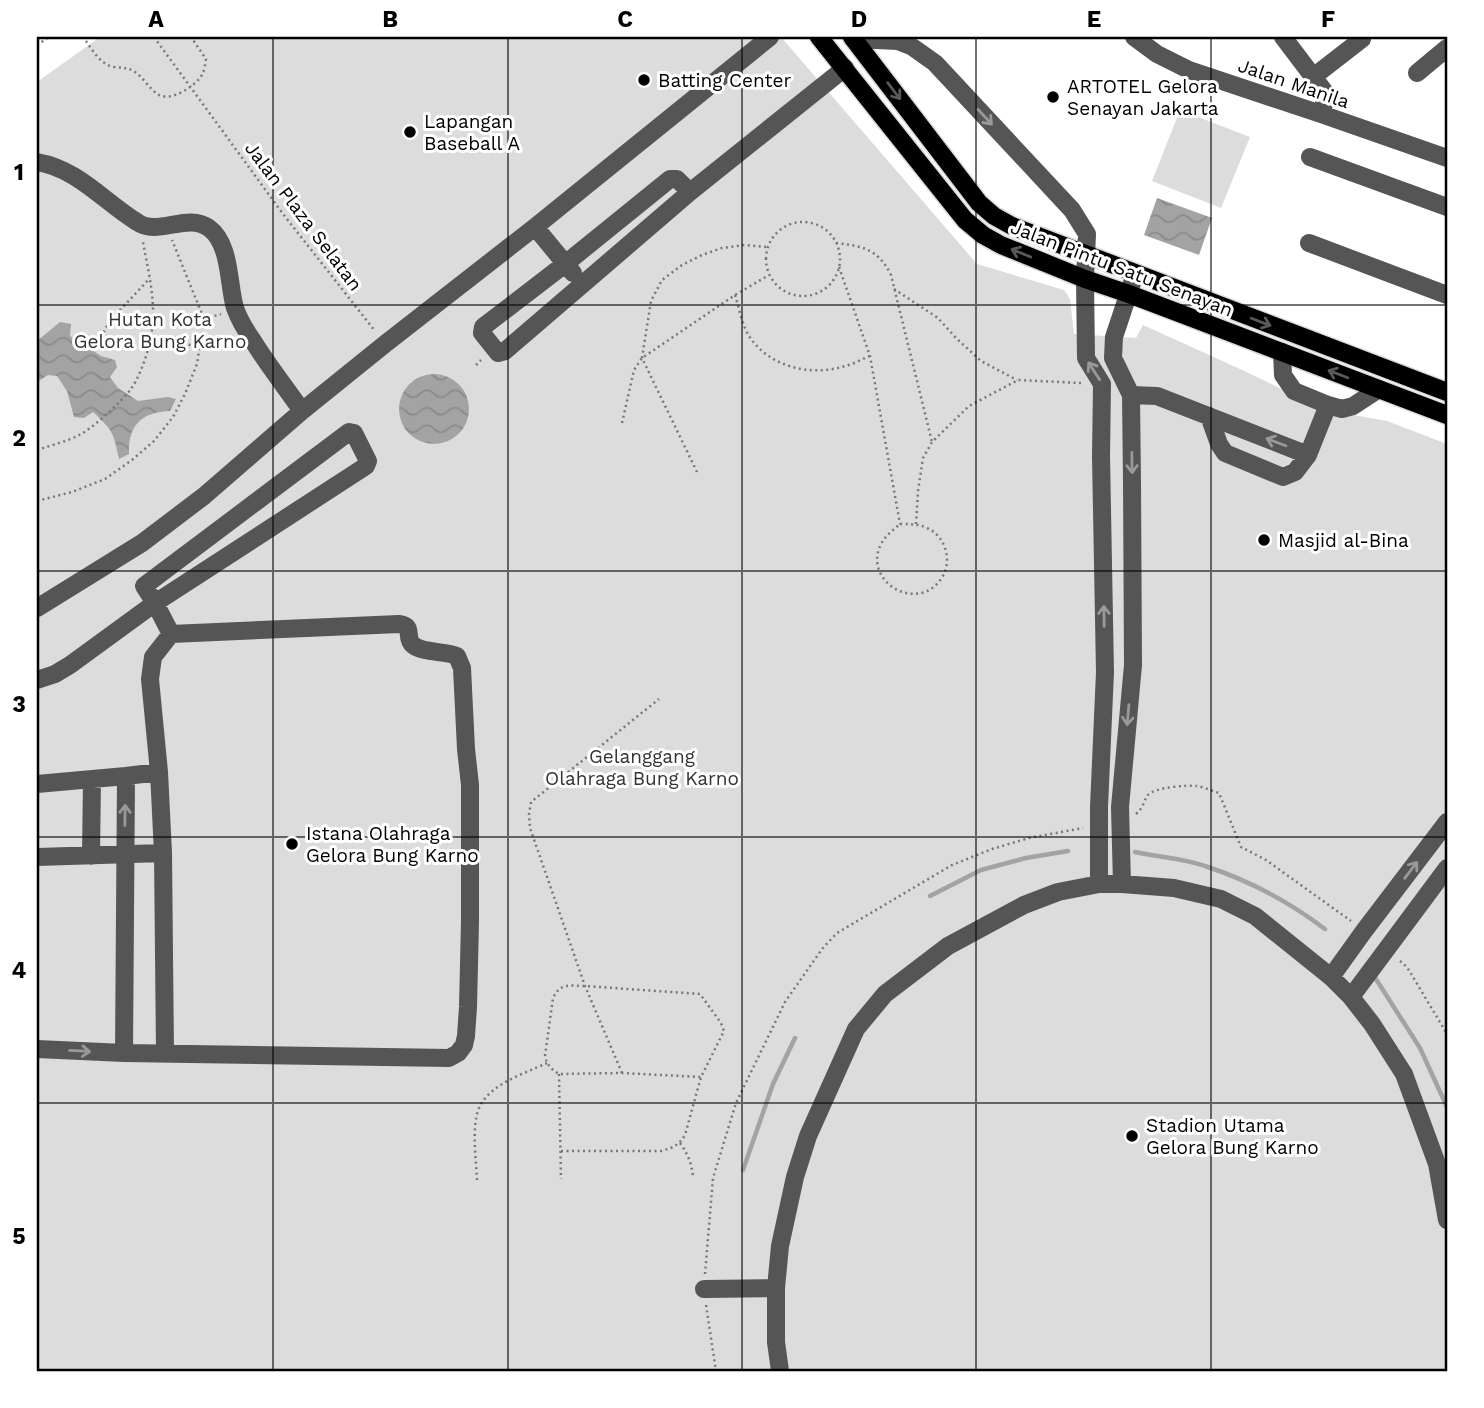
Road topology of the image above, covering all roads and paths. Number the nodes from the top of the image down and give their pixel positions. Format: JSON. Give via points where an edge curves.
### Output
{"nodes":[{"id":1,"x":49,"y":37,"type":"edge"},
{"id":2,"x":154,"y":37,"type":"edge"},
{"id":3,"x":191,"y":37,"type":"edge"},
{"id":4,"x":770,"y":37,"type":"edge"},
{"id":5,"x":820,"y":37,"type":"edge"},
{"id":6,"x":917,"y":37,"type":"edge"},
{"id":7,"x":1133,"y":37,"type":"edge"},
{"id":8,"x":1307,"y":37,"type":"edge"},
{"id":9,"x":853,"y":38,"type":"edge"},
{"id":10,"x":1362,"y":38,"type":"dead end"},
{"id":11,"x":86,"y":41,"type":"dead end"},
{"id":12,"x":1287,"y":42,"type":"edge"},
{"id":13,"x":37,"y":45,"type":"edge"},
{"id":14,"x":1447,"y":48,"type":"edge"},
{"id":15,"x":928,"y":58,"type":"junction"},
{"id":16,"x":845,"y":68,"type":"junction"},
{"id":17,"x":1417,"y":73,"type":"dead end"},
{"id":18,"x":1313,"y":77,"type":"junction"},
{"id":19,"x":189,"y":86,"type":"junction"},
{"id":20,"x":1321,"y":114,"type":"junction"},
{"id":21,"x":1310,"y":158,"type":"dead end"},
{"id":22,"x":1447,"y":158,"type":"edge"},
{"id":23,"x":37,"y":162,"type":"edge"},
{"id":24,"x":690,"y":192,"type":"junction"},
{"id":25,"x":1447,"y":207,"type":"edge"},
{"id":26,"x":140,"y":225,"type":"junction"},
{"id":27,"x":166,"y":225,"type":"junction"},
{"id":28,"x":535,"y":227,"type":"junction"},
{"id":29,"x":836,"y":243,"type":"junction"},
{"id":30,"x":1309,"y":243,"type":"dead end"},
{"id":31,"x":767,"y":247,"type":"junction"},
{"id":32,"x":1087,"y":256,"type":"junction"},
{"id":33,"x":565,"y":264,"type":"junction"},
{"id":34,"x":839,"y":267,"type":"junction"},
{"id":35,"x":1135,"y":274,"type":"junction"},
{"id":36,"x":769,"y":275,"type":"junction"},
{"id":37,"x":150,"y":278,"type":"junction"},
{"id":38,"x":1085,"y":279,"type":"junction"},
{"id":39,"x":583,"y":284,"type":"junction"},
{"id":40,"x":894,"y":289,"type":"junction"},
{"id":41,"x":1129,"y":294,"type":"junction"},
{"id":42,"x":735,"y":295,"type":"junction"},
{"id":43,"x":1447,"y":295,"type":"edge"},
{"id":44,"x":151,"y":336,"type":"junction"},
{"id":45,"x":385,"y":344,"type":"junction"},
{"id":46,"x":96,"y":347,"type":"dead end"},
{"id":47,"x":200,"y":347,"type":"junction"},
{"id":48,"x":1282,"y":352,"type":"junction"},
{"id":49,"x":870,"y":356,"type":"junction"},
{"id":50,"x":642,"y":358,"type":"junction"},
{"id":51,"x":1018,"y":380,"type":"junction"},
{"id":52,"x":1102,"y":384,"type":"junction"},
{"id":53,"x":1379,"y":389,"type":"junction"},
{"id":54,"x":1447,"y":392,"type":"edge"},
{"id":55,"x":1130,"y":395,"type":"junction"},
{"id":56,"x":1328,"y":405,"type":"junction"},
{"id":57,"x":302,"y":411,"type":"junction"},
{"id":58,"x":1447,"y":415,"type":"edge"},
{"id":59,"x":1209,"y":416,"type":"junction"},
{"id":60,"x":622,"y":423,"type":"dead end"},
{"id":61,"x":932,"y":442,"type":"junction"},
{"id":62,"x":37,"y":450,"type":"edge"},
{"id":63,"x":1308,"y":455,"type":"junction"},
{"id":64,"x":697,"y":471,"type":"dead end"},
{"id":65,"x":37,"y":501,"type":"edge"},
{"id":66,"x":900,"y":524,"type":"junction"},
{"id":67,"x":916,"y":524,"type":"junction"},
{"id":68,"x":155,"y":603,"type":"junction"},
{"id":69,"x":37,"y":608,"type":"edge"},
{"id":70,"x":170,"y":634,"type":"junction"},
{"id":71,"x":1133,"y":666,"type":"junction"},
{"id":72,"x":1105,"y":672,"type":"junction"},
{"id":73,"x":37,"y":680,"type":"edge"},
{"id":74,"x":659,"y":699,"type":"dead end"},
{"id":75,"x":159,"y":772,"type":"junction"},
{"id":76,"x":126,"y":776,"type":"junction"},
{"id":77,"x":92,"y":779,"type":"junction"},
{"id":78,"x":37,"y":784,"type":"edge"},
{"id":79,"x":1100,"y":807,"type":"junction"},
{"id":80,"x":1120,"y":812,"type":"junction"},
{"id":81,"x":1447,"y":822,"type":"edge"},
{"id":82,"x":1099,"y":825,"type":"junction"},
{"id":83,"x":163,"y":853,"type":"junction"},
{"id":84,"x":125,"y":855,"type":"junction"},
{"id":85,"x":91,"y":856,"type":"junction"},
{"id":86,"x":37,"y":857,"type":"edge"},
{"id":87,"x":1447,"y":868,"type":"edge"},
{"id":88,"x":1099,"y":884,"type":"junction"},
{"id":89,"x":1122,"y":884,"type":"junction"},
{"id":90,"x":1369,"y":925,"type":"junction"},
{"id":91,"x":1390,"y":944,"type":"junction"},
{"id":92,"x":1331,"y":977,"type":"junction"},
{"id":93,"x":585,"y":986,"type":"junction"},
{"id":94,"x":1351,"y":997,"type":"junction"},
{"id":95,"x":1447,"y":1034,"type":"edge"},
{"id":96,"x":37,"y":1049,"type":"edge"},
{"id":97,"x":124,"y":1053,"type":"junction"},
{"id":98,"x":165,"y":1054,"type":"junction"},
{"id":99,"x":547,"y":1063,"type":"junction"},
{"id":100,"x":622,"y":1073,"type":"junction"},
{"id":101,"x":559,"y":1074,"type":"junction"},
{"id":102,"x":701,"y":1077,"type":"junction"},
{"id":103,"x":680,"y":1143,"type":"junction"},
{"id":104,"x":561,"y":1151,"type":"junction"},
{"id":105,"x":693,"y":1178,"type":"dead end"},
{"id":106,"x":561,"y":1179,"type":"dead end"},
{"id":107,"x":477,"y":1180,"type":"dead end"},
{"id":108,"x":1447,"y":1220,"type":"edge"},
{"id":109,"x":776,"y":1288,"type":"junction"},
{"id":110,"x":704,"y":1289,"type":"junction"},
{"id":111,"x":716,"y":1371,"type":"edge"},
{"id":112,"x":780,"y":1371,"type":"edge"}],
"edges":[{"from":1,"to":13,"type":"path"},
{"from":2,"to":19,"type":"path","name":"Jalan Plaza Selatan"},
{"from":3,"to":19,"type":"path","via":[[206,59],[200,78]]},
{"from":4,"to":28,"type":"street"},
{"from":5,"to":16,"type":"main road","name":"Jalan Pintu Satu Senayan"},
{"from":6,"to":15,"type":"street"},
{"from":7,"to":20,"type":"street","name":"Jalan Manila","via":[[1189,70]]},
{"from":8,"to":12,"type":"street"},
{"from":9,"to":15,"type":"street","via":[[898,41]]},
{"from":9,"to":32,"type":"main road","name":"Jalan Pintu Satu Senayan","one_way":true,"via":[[979,203],[1012,226]]},
{"from":10,"to":18,"type":"street"},
{"from":11,"to":19,"type":"path","via":[[105,64],[133,70],[160,95],[178,94]]},
{"from":12,"to":18,"type":"street"},
{"from":14,"to":17,"type":"street"},
{"from":15,"to":32,"type":"street","one_way":true,"via":[[1072,210],[1087,234]]},
{"from":16,"to":24,"type":"street"},
{"from":38,"to":16,"type":"main road","name":"Jalan Pintu Satu Senayan","one_way":true,"via":[[1000,245],[965,220]]},
{"from":18,"to":20,"type":"street","via":[[1327,95]]},
{"from":19,"to":45,"type":"path","name":"Jalan Plaza Selatan"},
{"from":20,"to":22,"type":"street","name":"Jalan Manila"},
{"from":21,"to":25,"type":"street"},
{"from":23,"to":26,"type":"street","via":[[81,179]]},
{"from":24,"to":33,"type":"street","via":[[677,179],[670,179]]},
{"from":24,"to":39,"type":"street"},
{"from":26,"to":27,"type":"street"},
{"from":26,"to":37,"type":"path"},
{"from":27,"to":47,"type":"path","via":[[204,319]]},
{"from":27,"to":57,"type":"street","via":[[194,222],[213,230],[224,249],[235,309]]},
{"from":28,"to":33,"type":"street"},
{"from":28,"to":45,"type":"street"},
{"from":29,"to":31,"type":"path","via":[[821,228],[800,223],[780,230]]},
{"from":29,"to":34,"type":"path"},
{"from":29,"to":40,"type":"path","via":[[861,246],[876,254],[891,275]]},
{"from":30,"to":43,"type":"street"},
{"from":31,"to":36,"type":"path"},
{"from":31,"to":50,"type":"path","via":[[722,248],[682,265],[662,281],[651,301]]},
{"from":32,"to":35,"type":"main road","name":"Jalan Pintu Satu Senayan"},
{"from":32,"to":38,"type":"street"},
{"from":33,"to":39,"type":"street"},
{"from":33,"to":39,"type":"street","via":[[483,327],[493,348],[498,353],[505,351]]},
{"from":34,"to":36,"type":"path","via":[[825,289],[812,295],[784,291]]},
{"from":34,"to":49,"type":"path"},
{"from":35,"to":41,"type":"street"},
{"from":35,"to":54,"type":"main road","name":"Jalan Pintu Satu Senayan","one_way":true},
{"from":36,"to":42,"type":"path"},
{"from":37,"to":44,"type":"path"},
{"from":37,"to":46,"type":"path","via":[[109,322]]},
{"from":38,"to":41,"type":"main road","name":"Jalan Pintu Satu Senayan"},
{"from":52,"to":38,"type":"street","one_way":true,"via":[[1086,359]]},
{"from":40,"to":51,"type":"path","via":[[939,318],[981,361]]},
{"from":40,"to":61,"type":"path"},
{"from":41,"to":48,"type":"main road","name":"Jalan Pintu Satu Senayan"},
{"from":41,"to":55,"type":"street","via":[[1114,337],[1113,358]]},
{"from":42,"to":49,"type":"path","via":[[747,334],[779,363],[825,370]]},
{"from":42,"to":50,"type":"path"},
{"from":44,"to":47,"type":"path"},
{"from":44,"to":62,"type":"path","via":[[131,389],[100,421],[82,434]]},
{"from":45,"to":57,"type":"street"},
{"from":47,"to":65,"type":"path","via":[[185,394],[154,441],[105,479]]},
{"from":53,"to":48,"type":"main road","name":"Jalan Pintu Satu Senayan","one_way":true},
{"from":48,"to":56,"type":"street","via":[[1283,375],[1294,391]]},
{"from":49,"to":66,"type":"path"},
{"from":50,"to":60,"type":"path","via":[[634,369]]},
{"from":50,"to":64,"type":"path"},
{"from":51,"to":52,"type":"path"},
{"from":51,"to":61,"type":"path","via":[[969,406]]},
{"from":72,"to":52,"type":"street","one_way":true},
{"from":53,"to":56,"type":"street","via":[[1353,406]]},
{"from":53,"to":58,"type":"main road","name":"Jalan Pintu Satu Senayan"},
{"from":55,"to":59,"type":"street","via":[[1157,396]]},
{"from":55,"to":71,"type":"street","one_way":true},
{"from":56,"to":63,"type":"street"},
{"from":57,"to":69,"type":"street","via":[[142,543]]},
{"from":63,"to":59,"type":"street","one_way":true},
{"from":59,"to":63,"type":"street","via":[[1225,453],[1283,477],[1295,472]]},
{"from":61,"to":67,"type":"path","via":[[923,458]]},
{"from":66,"to":67,"type":"path"},
{"from":66,"to":67,"type":"path","via":[[880,545],[880,573],[889,585],[916,594],[930,590],[947,567],[941,539]]},
{"from":68,"to":68,"type":"street","via":[[366,466],[368,461],[354,433],[349,432],[144,586]]},
{"from":68,"to":70,"type":"street"},
{"from":68,"to":73,"type":"street","via":[[70,665]]},
{"from":70,"to":75,"type":"street","via":[[153,657],[150,679]]},
{"from":70,"to":98,"type":"street","via":[[399,624],[408,628],[414,646],[457,656],[462,668],[470,785],[470,921],[466,1036],[458,1053],[449,1058]]},
{"from":71,"to":72,"type":"street"},
{"from":71,"to":80,"type":"street","one_way":true},
{"from":72,"to":79,"type":"street"},
{"from":74,"to":93,"type":"path","via":[[531,802],[530,828]]},
{"from":75,"to":76,"type":"street"},
{"from":75,"to":83,"type":"street"},
{"from":76,"to":77,"type":"street"},
{"from":84,"to":76,"type":"street","one_way":true},
{"from":77,"to":78,"type":"street"},
{"from":77,"to":85,"type":"street"},
{"from":79,"to":80,"type":"street"},
{"from":79,"to":82,"type":"street"},
{"from":80,"to":89,"type":"street"},
{"from":80,"to":90,"type":"path","via":[[1136,814],[1147,796],[1165,788],[1197,786],[1219,793],[1241,847]]},
{"from":90,"to":81,"type":"street","one_way":true},
{"from":82,"to":88,"type":"street"},
{"from":82,"to":110,"type":"path","via":[[1029,838],[952,865],[837,933],[822,949],[785,1002],[736,1103],[713,1178]]},
{"from":83,"to":84,"type":"street"},
{"from":83,"to":98,"type":"street"},
{"from":84,"to":85,"type":"street"},
{"from":84,"to":97,"type":"street"},
{"from":85,"to":86,"type":"street"},
{"from":87,"to":91,"type":"street"},
{"from":88,"to":89,"type":"street"},
{"from":88,"to":109,"type":"street","via":[[1024,905],[948,946],[885,993],[856,1029],[794,1177]]},
{"from":89,"to":92,"type":"street","via":[[1174,888],[1221,899],[1255,916]]},
{"from":90,"to":91,"type":"street"},
{"from":90,"to":92,"type":"street"},
{"from":91,"to":94,"type":"street"},
{"from":91,"to":95,"type":"path"},
{"from":92,"to":94,"type":"street"},
{"from":93,"to":99,"type":"path","via":[[557,990]]},
{"from":93,"to":100,"type":"path"},
{"from":93,"to":102,"type":"path","via":[[700,994],[724,1031]]},
{"from":94,"to":108,"type":"street","via":[[1404,1073],[1437,1164]]},
{"from":96,"to":97,"type":"street","one_way":true},
{"from":97,"to":98,"type":"street"},
{"from":99,"to":101,"type":"path"},
{"from":99,"to":107,"type":"path","via":[[485,1097],[475,1118]]},
{"from":100,"to":101,"type":"path"},
{"from":100,"to":102,"type":"path"},
{"from":101,"to":104,"type":"path"},
{"from":102,"to":103,"type":"path"},
{"from":103,"to":104,"type":"path","via":[[661,1150]]},
{"from":103,"to":105,"type":"path"},
{"from":104,"to":106,"type":"path"},
{"from":109,"to":110,"type":"street"},
{"from":109,"to":112,"type":"street"},
{"from":110,"to":111,"type":"path"}]}
